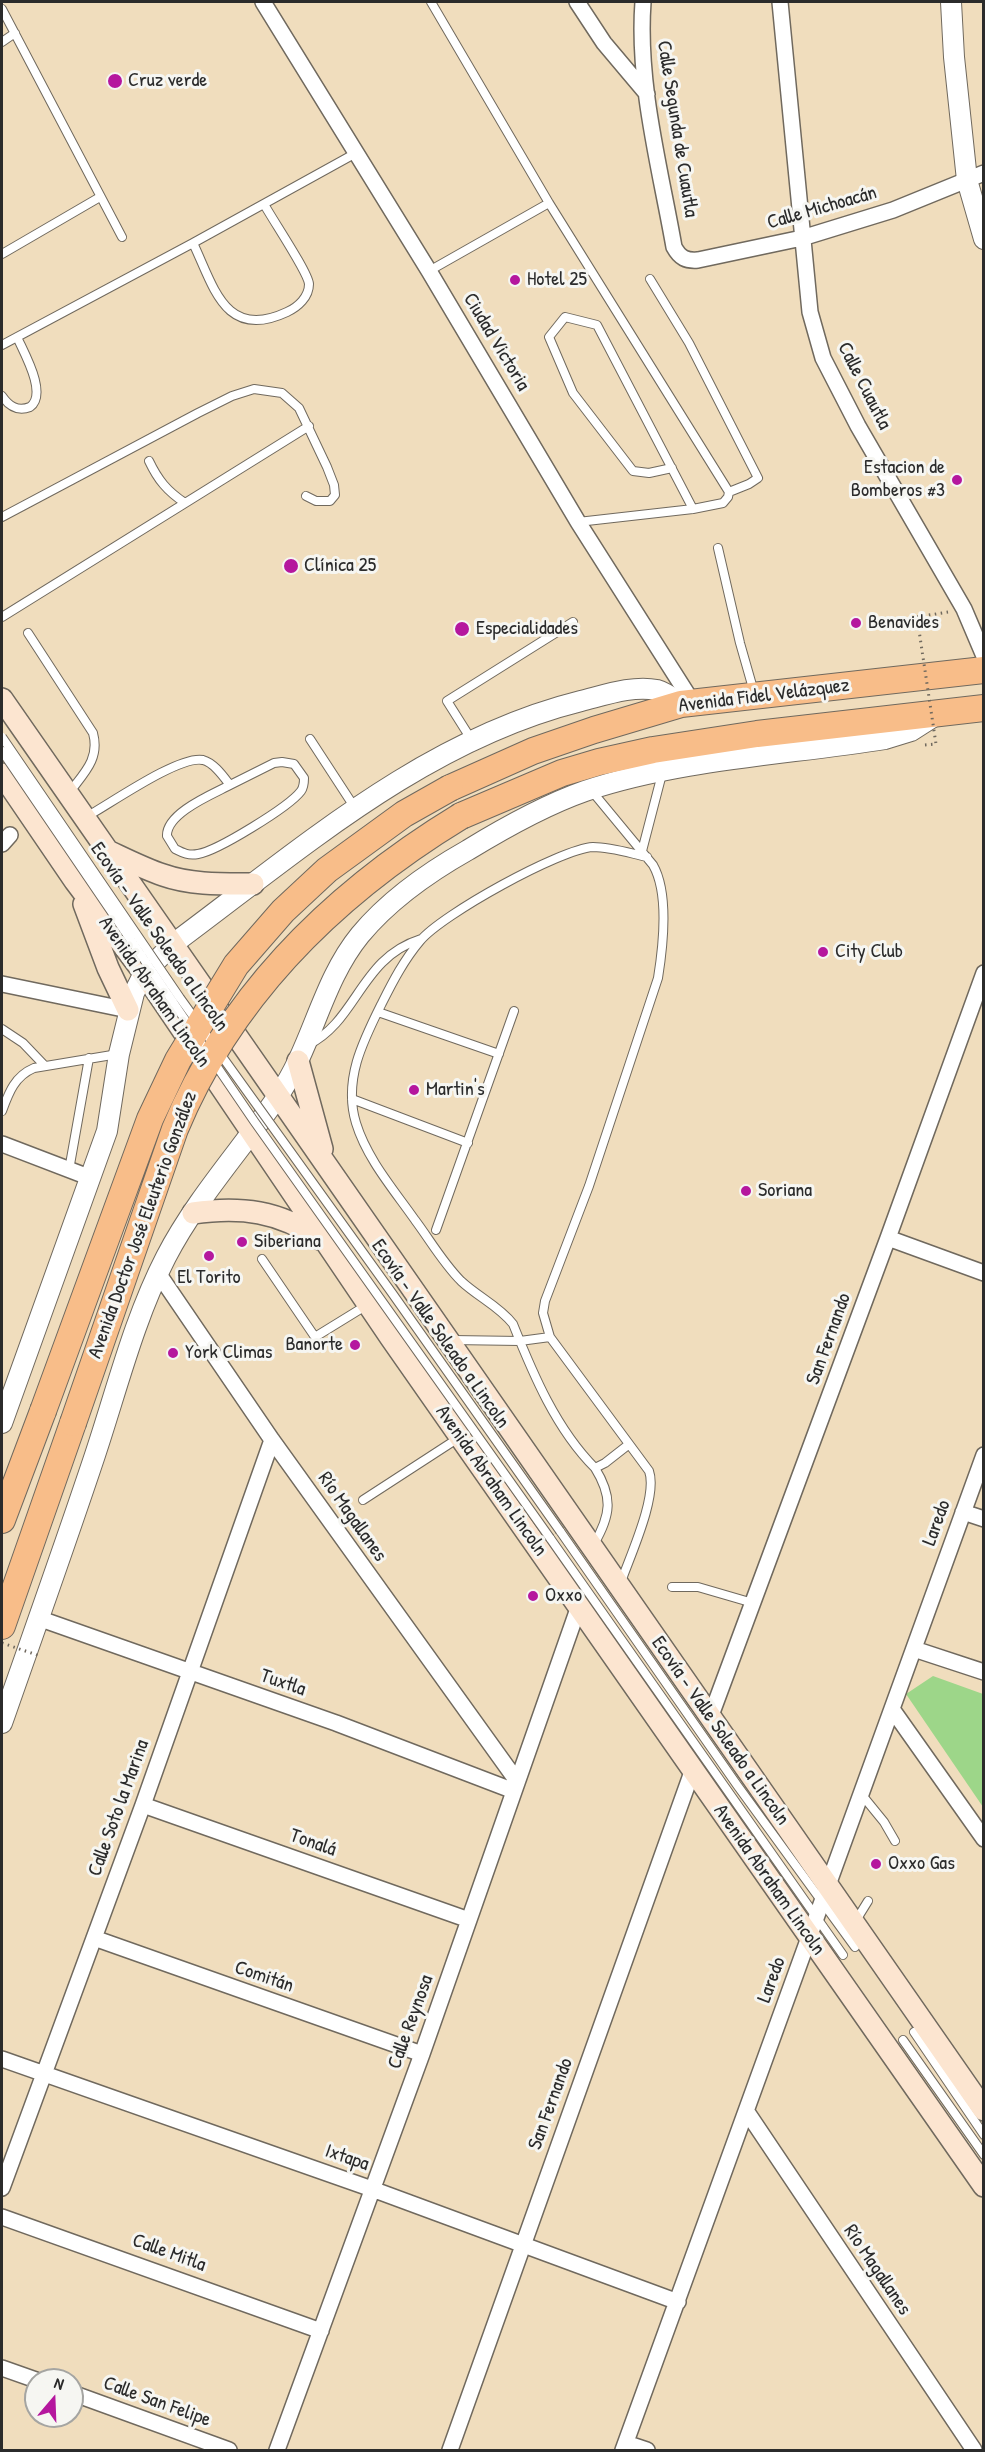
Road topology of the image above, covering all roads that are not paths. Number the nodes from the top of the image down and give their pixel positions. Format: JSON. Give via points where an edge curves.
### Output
{"nodes":[{"id":1,"x":263,"y":2,"type":"edge"},
{"id":2,"x":431,"y":2,"type":"edge"},
{"id":3,"x":577,"y":2,"type":"edge"},
{"id":4,"x":643,"y":2,"type":"edge"},
{"id":5,"x":780,"y":2,"type":"edge"},
{"id":6,"x":951,"y":2,"type":"edge"},
{"id":7,"x":2,"y":9,"type":"edge"},
{"id":8,"x":15,"y":33,"type":"junction"},
{"id":9,"x":2,"y":42,"type":"edge"},
{"id":10,"x":646,"y":94,"type":"junction"},
{"id":11,"x":356,"y":153,"type":"junction"},
{"id":12,"x":975,"y":176,"type":"edge"},
{"id":13,"x":100,"y":197,"type":"junction"},
{"id":14,"x":549,"y":203,"type":"junction"},
{"id":15,"x":264,"y":204,"type":"junction"},
{"id":16,"x":122,"y":237,"type":"dead end"},
{"id":17,"x":802,"y":238,"type":"junction"},
{"id":18,"x":984,"y":239,"type":"edge"},
{"id":19,"x":193,"y":243,"type":"junction"},
{"id":20,"x":2,"y":255,"type":"edge"},
{"id":21,"x":684,"y":260,"type":"joint"},
{"id":22,"x":429,"y":271,"type":"junction"},
{"id":23,"x":650,"y":279,"type":"dead end"},
{"id":24,"x":17,"y":337,"type":"junction"},
{"id":25,"x":2,"y":345,"type":"edge"},
{"id":26,"x":2,"y":396,"type":"edge"},
{"id":27,"x":309,"y":426,"type":"junction"},
{"id":28,"x":149,"y":461,"type":"dead end"},
{"id":29,"x":672,"y":468,"type":"junction"},
{"id":30,"x":729,"y":492,"type":"junction"},
{"id":31,"x":306,"y":496,"type":"dead end"},
{"id":32,"x":184,"y":503,"type":"junction"},
{"id":33,"x":693,"y":509,"type":"junction"},
{"id":34,"x":2,"y":517,"type":"edge"},
{"id":35,"x":578,"y":522,"type":"junction"},
{"id":36,"x":718,"y":548,"type":"dead end"},
{"id":37,"x":2,"y":617,"type":"edge"},
{"id":38,"x":573,"y":622,"type":"dead end"},
{"id":39,"x":28,"y":633,"type":"dead end"},
{"id":40,"x":984,"y":656,"type":"edge"},
{"id":41,"x":984,"y":670,"type":"edge"},
{"id":42,"x":756,"y":696,"type":"junction"},
{"id":43,"x":2,"y":699,"type":"edge"},
{"id":44,"x":687,"y":703,"type":"junction"},
{"id":45,"x":984,"y":708,"type":"edge"},
{"id":46,"x":941,"y":712,"type":"junction"},
{"id":47,"x":2,"y":737,"type":"edge"},
{"id":48,"x":310,"y":739,"type":"dead end"},
{"id":49,"x":472,"y":740,"type":"junction"},
{"id":50,"x":2,"y":751,"type":"edge"},
{"id":51,"x":663,"y":770,"type":"junction"},
{"id":52,"x":2,"y":774,"type":"edge"},
{"id":53,"x":230,"y":785,"type":"junction"},
{"id":54,"x":450,"y":788,"type":"joint"},
{"id":55,"x":591,"y":790,"type":"junction"},
{"id":56,"x":68,"y":795,"type":"junction"},
{"id":57,"x":356,"y":809,"type":"junction"},
{"id":58,"x":461,"y":816,"type":"joint"},
{"id":59,"x":85,"y":818,"type":"junction"},
{"id":60,"x":110,"y":852,"type":"junction"},
{"id":61,"x":644,"y":854,"type":"junction"},
{"id":62,"x":75,"y":881,"type":"junction"},
{"id":63,"x":253,"y":885,"type":"junction"},
{"id":64,"x":421,"y":939,"type":"junction"},
{"id":65,"x":173,"y":944,"type":"junction"},
{"id":66,"x":144,"y":973,"type":"junction"},
{"id":67,"x":984,"y":973,"type":"edge"},
{"id":68,"x":2,"y":984,"type":"edge"},
{"id":69,"x":128,"y":1010,"type":"junction"},
{"id":70,"x":514,"y":1011,"type":"dead end"},
{"id":71,"x":378,"y":1012,"type":"junction"},
{"id":72,"x":2,"y":1029,"type":"edge"},
{"id":73,"x":119,"y":1054,"type":"junction"},
{"id":74,"x":301,"y":1054,"type":"junction"},
{"id":75,"x":498,"y":1054,"type":"junction"},
{"id":76,"x":89,"y":1058,"type":"junction"},
{"id":77,"x":45,"y":1066,"type":"junction"},
{"id":78,"x":279,"y":1095,"type":"junction"},
{"id":79,"x":352,"y":1099,"type":"junction"},
{"id":80,"x":2,"y":1111,"type":"edge"},
{"id":81,"x":251,"y":1132,"type":"junction"},
{"id":82,"x":468,"y":1143,"type":"junction"},
{"id":83,"x":2,"y":1144,"type":"edge"},
{"id":84,"x":327,"y":1167,"type":"junction"},
{"id":85,"x":69,"y":1170,"type":"junction"},
{"id":86,"x":91,"y":1178,"type":"junction"},
{"id":87,"x":193,"y":1213,"type":"junction"},
{"id":88,"x":436,"y":1230,"type":"dead end"},
{"id":89,"x":888,"y":1238,"type":"junction"},
{"id":90,"x":328,"y":1245,"type":"junction"},
{"id":91,"x":262,"y":1259,"type":"dead end"},
{"id":92,"x":158,"y":1273,"type":"junction"},
{"id":93,"x":984,"y":1273,"type":"edge"},
{"id":94,"x":404,"y":1278,"type":"junction"},
{"id":95,"x":368,"y":1304,"type":"junction"},
{"id":96,"x":442,"y":1333,"type":"junction"},
{"id":97,"x":550,"y":1337,"type":"junction"},
{"id":98,"x":391,"y":1338,"type":"junction"},
{"id":99,"x":520,"y":1341,"type":"junction"},
{"id":100,"x":4,"y":1411,"type":"edge"},
{"id":101,"x":460,"y":1437,"type":"junction"},
{"id":102,"x":272,"y":1440,"type":"junction"},
{"id":103,"x":628,"y":1444,"type":"junction"},
{"id":104,"x":984,"y":1455,"type":"edge"},
{"id":105,"x":595,"y":1468,"type":"junction"},
{"id":106,"x":363,"y":1500,"type":"dead end"},
{"id":107,"x":963,"y":1512,"type":"junction"},
{"id":108,"x":984,"y":1519,"type":"edge"},
{"id":109,"x":2,"y":1520,"type":"edge"},
{"id":110,"x":592,"y":1547,"type":"junction"},
{"id":111,"x":619,"y":1586,"type":"junction"},
{"id":112,"x":672,"y":1587,"type":"dead end"},
{"id":113,"x":753,"y":1603,"type":"junction"},
{"id":114,"x":579,"y":1606,"type":"junction"},
{"id":115,"x":38,"y":1618,"type":"junction"},
{"id":116,"x":2,"y":1626,"type":"edge"},
{"id":117,"x":914,"y":1649,"type":"junction"},
{"id":118,"x":984,"y":1672,"type":"edge"},
{"id":119,"x":190,"y":1673,"type":"junction"},
{"id":120,"x":892,"y":1710,"type":"junction"},
{"id":121,"x":711,"y":1718,"type":"junction"},
{"id":122,"x":2,"y":1723,"type":"edge"},
{"id":123,"x":692,"y":1772,"type":"junction"},
{"id":124,"x":515,"y":1786,"type":"junction"},
{"id":125,"x":862,"y":1795,"type":"junction"},
{"id":126,"x":143,"y":1805,"type":"junction"},
{"id":127,"x":984,"y":1839,"type":"edge"},
{"id":128,"x":895,"y":1841,"type":"dead end"},
{"id":129,"x":868,"y":1901,"type":"dead end"},
{"id":130,"x":819,"y":1911,"type":"junction"},
{"id":131,"x":469,"y":1920,"type":"junction"},
{"id":132,"x":854,"y":1923,"type":"junction"},
{"id":133,"x":94,"y":1938,"type":"junction"},
{"id":134,"x":855,"y":1947,"type":"dead end"},
{"id":135,"x":843,"y":1955,"type":"dead end"},
{"id":136,"x":914,"y":2032,"type":"dead end"},
{"id":137,"x":903,"y":2040,"type":"dead end"},
{"id":138,"x":422,"y":2054,"type":"junction"},
{"id":139,"x":2,"y":2059,"type":"edge"},
{"id":140,"x":44,"y":2075,"type":"junction"},
{"id":141,"x":984,"y":2110,"type":"edge"},
{"id":142,"x":747,"y":2112,"type":"junction"},
{"id":143,"x":984,"y":2135,"type":"edge"},
{"id":144,"x":984,"y":2155,"type":"edge"},
{"id":145,"x":984,"y":2186,"type":"edge"},
{"id":146,"x":2,"y":2188,"type":"edge"},
{"id":147,"x":372,"y":2189,"type":"junction"},
{"id":148,"x":2,"y":2217,"type":"edge"},
{"id":149,"x":522,"y":2245,"type":"junction"},
{"id":150,"x":678,"y":2302,"type":"junction"},
{"id":151,"x":321,"y":2331,"type":"junction"},
{"id":152,"x":2,"y":2368,"type":"edge"},
{"id":153,"x":24,"y":2376,"type":"edge"},
{"id":154,"x":84,"y":2397,"type":"edge"},
{"id":155,"x":625,"y":2447,"type":"edge"},
{"id":156,"x":229,"y":2451,"type":"edge"},
{"id":157,"x":277,"y":2451,"type":"edge"},
{"id":158,"x":450,"y":2451,"type":"edge"},
{"id":159,"x":647,"y":2451,"type":"edge"},
{"id":160,"x":974,"y":2451,"type":"edge"}],
"edges":[{"from":1,"to":11,"type":"street","name":"Ciudad Victoria"},
{"from":2,"to":14,"type":"lane"},
{"from":3,"to":10,"type":"street"},
{"from":4,"to":10,"type":"street","name":"Calle Segunda de Cuautla"},
{"from":5,"to":17,"type":"street","name":"Calle Cuautla"},
{"from":6,"to":12,"type":"street","via":[[954,57]]},
{"from":7,"to":8,"type":"lane"},
{"from":8,"to":9,"type":"lane"},
{"from":8,"to":13,"type":"lane"},
{"from":10,"to":21,"type":"street","name":"Calle Segunda de Cuautla","via":[[674,247]]},
{"from":11,"to":15,"type":"lane"},
{"from":11,"to":22,"type":"street","name":"Ciudad Victoria"},
{"from":12,"to":17,"type":"street","name":"Calle Michoacán","via":[[893,210]]},
{"from":12,"to":18,"type":"street"},
{"from":13,"to":16,"type":"lane"},
{"from":13,"to":20,"type":"lane"},
{"from":14,"to":22,"type":"lane"},
{"from":14,"to":30,"type":"lane"},
{"from":15,"to":19,"type":"lane"},
{"from":15,"to":19,"type":"lane","via":[[309,284],[304,298],[291,310],[256,320],[234,316],[220,298]]},
{"from":17,"to":21,"type":"street","name":"Calle Michoacán"},
{"from":17,"to":40,"type":"street","name":"Calle Cuautla","via":[[810,312],[823,358],[964,609]]},
{"from":19,"to":24,"type":"lane"},
{"from":22,"to":35,"type":"street","name":"Ciudad Victoria"},
{"from":23,"to":30,"type":"lane","via":[[689,343],[758,478]]},
{"from":24,"to":25,"type":"lane"},
{"from":24,"to":26,"type":"lane","via":[[36,383],[37,398],[30,408],[19,409]]},
{"from":27,"to":31,"type":"lane","via":[[335,495],[330,501],[321,502]]},
{"from":27,"to":32,"type":"lane"},
{"from":27,"to":34,"type":"lane","via":[[295,403],[282,393],[261,388],[244,391]]},
{"from":28,"to":32,"type":"lane","via":[[158,480]]},
{"from":29,"to":29,"type":"lane","via":[[649,473],[633,471],[573,393],[549,337],[565,317],[597,325]]},
{"from":29,"to":33,"type":"lane"},
{"from":30,"to":33,"type":"lane","via":[[723,503]]},
{"from":32,"to":37,"type":"lane"},
{"from":33,"to":35,"type":"lane"},
{"from":35,"to":44,"type":"street","name":"Ciudad Victoria"},
{"from":36,"to":42,"type":"lane"},
{"from":38,"to":49,"type":"lane","via":[[447,701]]},
{"from":39,"to":56,"type":"lane","via":[[96,741],[93,759]]},
{"from":41,"to":42,"type":"highway","name":"Avenida Fidel Velázquez"},
{"from":42,"to":44,"type":"highway","name":"Avenida Fidel Velázquez"},
{"from":43,"to":56,"type":"main road"},
{"from":44,"to":49,"type":"street","via":[[659,690],[627,690],[541,711]]},
{"from":44,"to":54,"type":"highway","name":"Avenida Fidel Velázquez","via":[[533,751]]},
{"from":45,"to":46,"type":"highway","name":"Avenida Fidel Velázquez"},
{"from":46,"to":51,"type":"street","via":[[911,731],[885,739]]},
{"from":46,"to":58,"type":"highway","name":"Avenida Fidel Velázquez","via":[[653,750],[562,773]]},
{"from":47,"to":130,"type":"lane","name":"Ecovía - Valle Soleado a Lincoln","bridge":true,"via":[[180,998],[560,1531]]},
{"from":48,"to":57,"type":"lane"},
{"from":49,"to":57,"type":"street","via":[[420,767]]},
{"from":50,"to":130,"type":"lane","bridge":true,"via":[[394,1322]]},
{"from":51,"to":55,"type":"street"},
{"from":51,"to":61,"type":"lane"},
{"from":52,"to":62,"type":"main road","name":"Avenida Abraham Lincoln"},
{"from":53,"to":53,"type":"lane","via":[[282,762],[294,764],[304,778],[298,794],[260,822],[217,846],[194,854],[176,849],[167,836],[170,824],[186,810]]},
{"from":53,"to":59,"type":"lane","via":[[204,760],[184,762]]},
{"from":54,"to":109,"type":"highway","name":"Avenida Doctor José Eleuterio González","bridge":true,"via":[[396,820],[327,870],[254,942],[231,973],[178,1060],[150,1119]]},
{"from":55,"to":61,"type":"lane"},
{"from":55,"to":74,"type":"street","via":[[476,845],[420,881],[382,913],[343,960]]},
{"from":56,"to":59,"type":"main road"},
{"from":57,"to":63,"type":"street"},
{"from":58,"to":116,"type":"highway","name":"Avenida Doctor José Eleuterio González","bridge":true,"via":[[396,857],[315,927],[265,981],[219,1043],[175,1129]]},
{"from":59,"to":60,"type":"main road"},
{"from":60,"to":63,"type":"main road","via":[[180,879]]},
{"from":60,"to":65,"type":"main road"},
{"from":61,"to":64,"type":"lane","via":[[592,847],[563,855],[484,895]]},
{"from":61,"to":97,"type":"lane","via":[[658,874],[662,891],[658,978],[589,1186],[545,1301],[543,1313]]},
{"from":62,"to":66,"type":"main road","name":"Avenida Abraham Lincoln"},
{"from":62,"to":69,"type":"main road"},
{"from":63,"to":65,"type":"street"},
{"from":64,"to":71,"type":"lane","via":[[398,970]]},
{"from":64,"to":74,"type":"lane","via":[[405,944],[382,960],[331,1028]]},
{"from":65,"to":66,"type":"street"},
{"from":65,"to":78,"type":"main road"},
{"from":66,"to":69,"type":"street"},
{"from":66,"to":81,"type":"main road","name":"Avenida Abraham Lincoln"},
{"from":67,"to":89,"type":"street","name":"San Fernando"},
{"from":68,"to":69,"type":"street"},
{"from":69,"to":73,"type":"street"},
{"from":70,"to":75,"type":"lane"},
{"from":71,"to":75,"type":"lane"},
{"from":71,"to":79,"type":"lane","via":[[357,1057]]},
{"from":72,"to":77,"type":"lane","via":[[23,1043]]},
{"from":73,"to":76,"type":"lane"},
{"from":73,"to":86,"type":"street","via":[[107,1131]]},
{"from":74,"to":78,"type":"street"},
{"from":74,"to":84,"type":"main road"},
{"from":75,"to":82,"type":"lane"},
{"from":76,"to":77,"type":"lane"},
{"from":76,"to":85,"type":"lane"},
{"from":77,"to":80,"type":"lane","via":[[21,1074]]},
{"from":78,"to":81,"type":"street"},
{"from":78,"to":84,"type":"main road"},
{"from":79,"to":82,"type":"lane"},
{"from":79,"to":99,"type":"lane","via":[[364,1143],[436,1251],[474,1293],[506,1316]]},
{"from":81,"to":87,"type":"street"},
{"from":81,"to":90,"type":"main road","name":"Avenida Abraham Lincoln"},
{"from":82,"to":88,"type":"lane"},
{"from":83,"to":85,"type":"street"},
{"from":84,"to":94,"type":"main road"},
{"from":85,"to":86,"type":"street"},
{"from":86,"to":100,"type":"street"},
{"from":87,"to":90,"type":"main road","via":[[218,1209],[266,1213],[302,1226]]},
{"from":87,"to":92,"type":"street"},
{"from":89,"to":93,"type":"street"},
{"from":89,"to":113,"type":"street","name":"San Fernando"},
{"from":90,"to":95,"type":"main road","name":"Avenida Abraham Lincoln"},
{"from":91,"to":95,"type":"lane","via":[[315,1336]]},
{"from":92,"to":102,"type":"street","name":"Río Magallanes"},
{"from":92,"to":115,"type":"street"},
{"from":94,"to":95,"type":"main road","via":[[394,1302]]},
{"from":94,"to":96,"type":"main road"},
{"from":95,"to":98,"type":"main road","name":"Avenida Abraham Lincoln"},
{"from":96,"to":98,"type":"main road","via":[[415,1319],[400,1327]]},
{"from":96,"to":99,"type":"lane"},
{"from":96,"to":110,"type":"main road"},
{"from":97,"to":99,"type":"lane"},
{"from":97,"to":103,"type":"lane"},
{"from":98,"to":101,"type":"main road","name":"Avenida Abraham Lincoln"},
{"from":99,"to":105,"type":"lane","via":[[556,1415]]},
{"from":101,"to":106,"type":"lane"},
{"from":101,"to":114,"type":"main road","name":"Avenida Abraham Lincoln"},
{"from":102,"to":119,"type":"street","name":"Calle Soto la Marina"},
{"from":102,"to":124,"type":"street","name":"Río Magallanes"},
{"from":103,"to":105,"type":"lane"},
{"from":103,"to":111,"type":"lane","via":[[650,1471],[652,1487]]},
{"from":104,"to":107,"type":"street","name":"Laredo"},
{"from":105,"to":110,"type":"lane","via":[[605,1490],[608,1511]]},
{"from":107,"to":108,"type":"street"},
{"from":107,"to":117,"type":"street","name":"Laredo"},
{"from":110,"to":111,"type":"main road"},
{"from":111,"to":121,"type":"main road"},
{"from":112,"to":113,"type":"lane","via":[[698,1587]]},
{"from":113,"to":121,"type":"street","name":"San Fernando"},
{"from":114,"to":123,"type":"main road","name":"Avenida Abraham Lincoln"},
{"from":114,"to":124,"type":"street","name":"Calle Reynosa"},
{"from":115,"to":119,"type":"street","name":"Tuxtla"},
{"from":115,"to":122,"type":"street"},
{"from":117,"to":118,"type":"street"},
{"from":117,"to":120,"type":"street","name":"Laredo"},
{"from":119,"to":124,"type":"street","name":"Tuxtla"},
{"from":119,"to":126,"type":"street","name":"Calle Soto la Marina"},
{"from":120,"to":125,"type":"street","name":"Laredo"},
{"from":120,"to":127,"type":"street"},
{"from":121,"to":130,"type":"main road"},
{"from":123,"to":130,"type":"main road","name":"Avenida Abraham Lincoln"},
{"from":123,"to":149,"type":"street","name":"San Fernando"},
{"from":124,"to":131,"type":"street","name":"Calle Reynosa"},
{"from":125,"to":128,"type":"lane"},
{"from":125,"to":130,"type":"street","name":"Laredo"},
{"from":126,"to":131,"type":"street","name":"Tonalá"},
{"from":126,"to":133,"type":"street","name":"Calle Soto la Marina"},
{"from":129,"to":132,"type":"lane"},
{"from":130,"to":132,"type":"main road"},
{"from":130,"to":134,"type":"lane","name":"Ecovía - Valle Soleado a Lincoln"},
{"from":130,"to":135,"type":"lane"},
{"from":130,"to":142,"type":"street","name":"Laredo"},
{"from":130,"to":145,"type":"main road","name":"Avenida Abraham Lincoln"},
{"from":131,"to":138,"type":"street","name":"Calle Reynosa"},
{"from":132,"to":141,"type":"main road"},
{"from":133,"to":138,"type":"street","name":"Comitán"},
{"from":133,"to":140,"type":"street","name":"Calle Soto la Marina"},
{"from":136,"to":143,"type":"lane"},
{"from":137,"to":144,"type":"lane"},
{"from":138,"to":147,"type":"street","name":"Calle Reynosa"},
{"from":139,"to":140,"type":"street","name":"Ixtapa"},
{"from":140,"to":146,"type":"street","name":"Calle Soto la Marina"},
{"from":140,"to":147,"type":"street","name":"Ixtapa"},
{"from":142,"to":150,"type":"street","name":"Laredo"},
{"from":142,"to":160,"type":"street","name":"Río Magallanes"},
{"from":147,"to":149,"type":"street","name":"Ixtapa"},
{"from":147,"to":151,"type":"street","name":"Calle Reynosa"},
{"from":148,"to":151,"type":"street","name":"Calle Mitla"},
{"from":149,"to":150,"type":"street","name":"Ixtapa"},
{"from":149,"to":158,"type":"street","name":"San Fernando"},
{"from":150,"to":155,"type":"street","name":"Laredo"},
{"from":151,"to":157,"type":"street","name":"Calle Reynosa"},
{"from":152,"to":153,"type":"street"},
{"from":154,"to":156,"type":"street","name":"Calle San Felipe"},
{"from":155,"to":159,"type":"street"}]}
